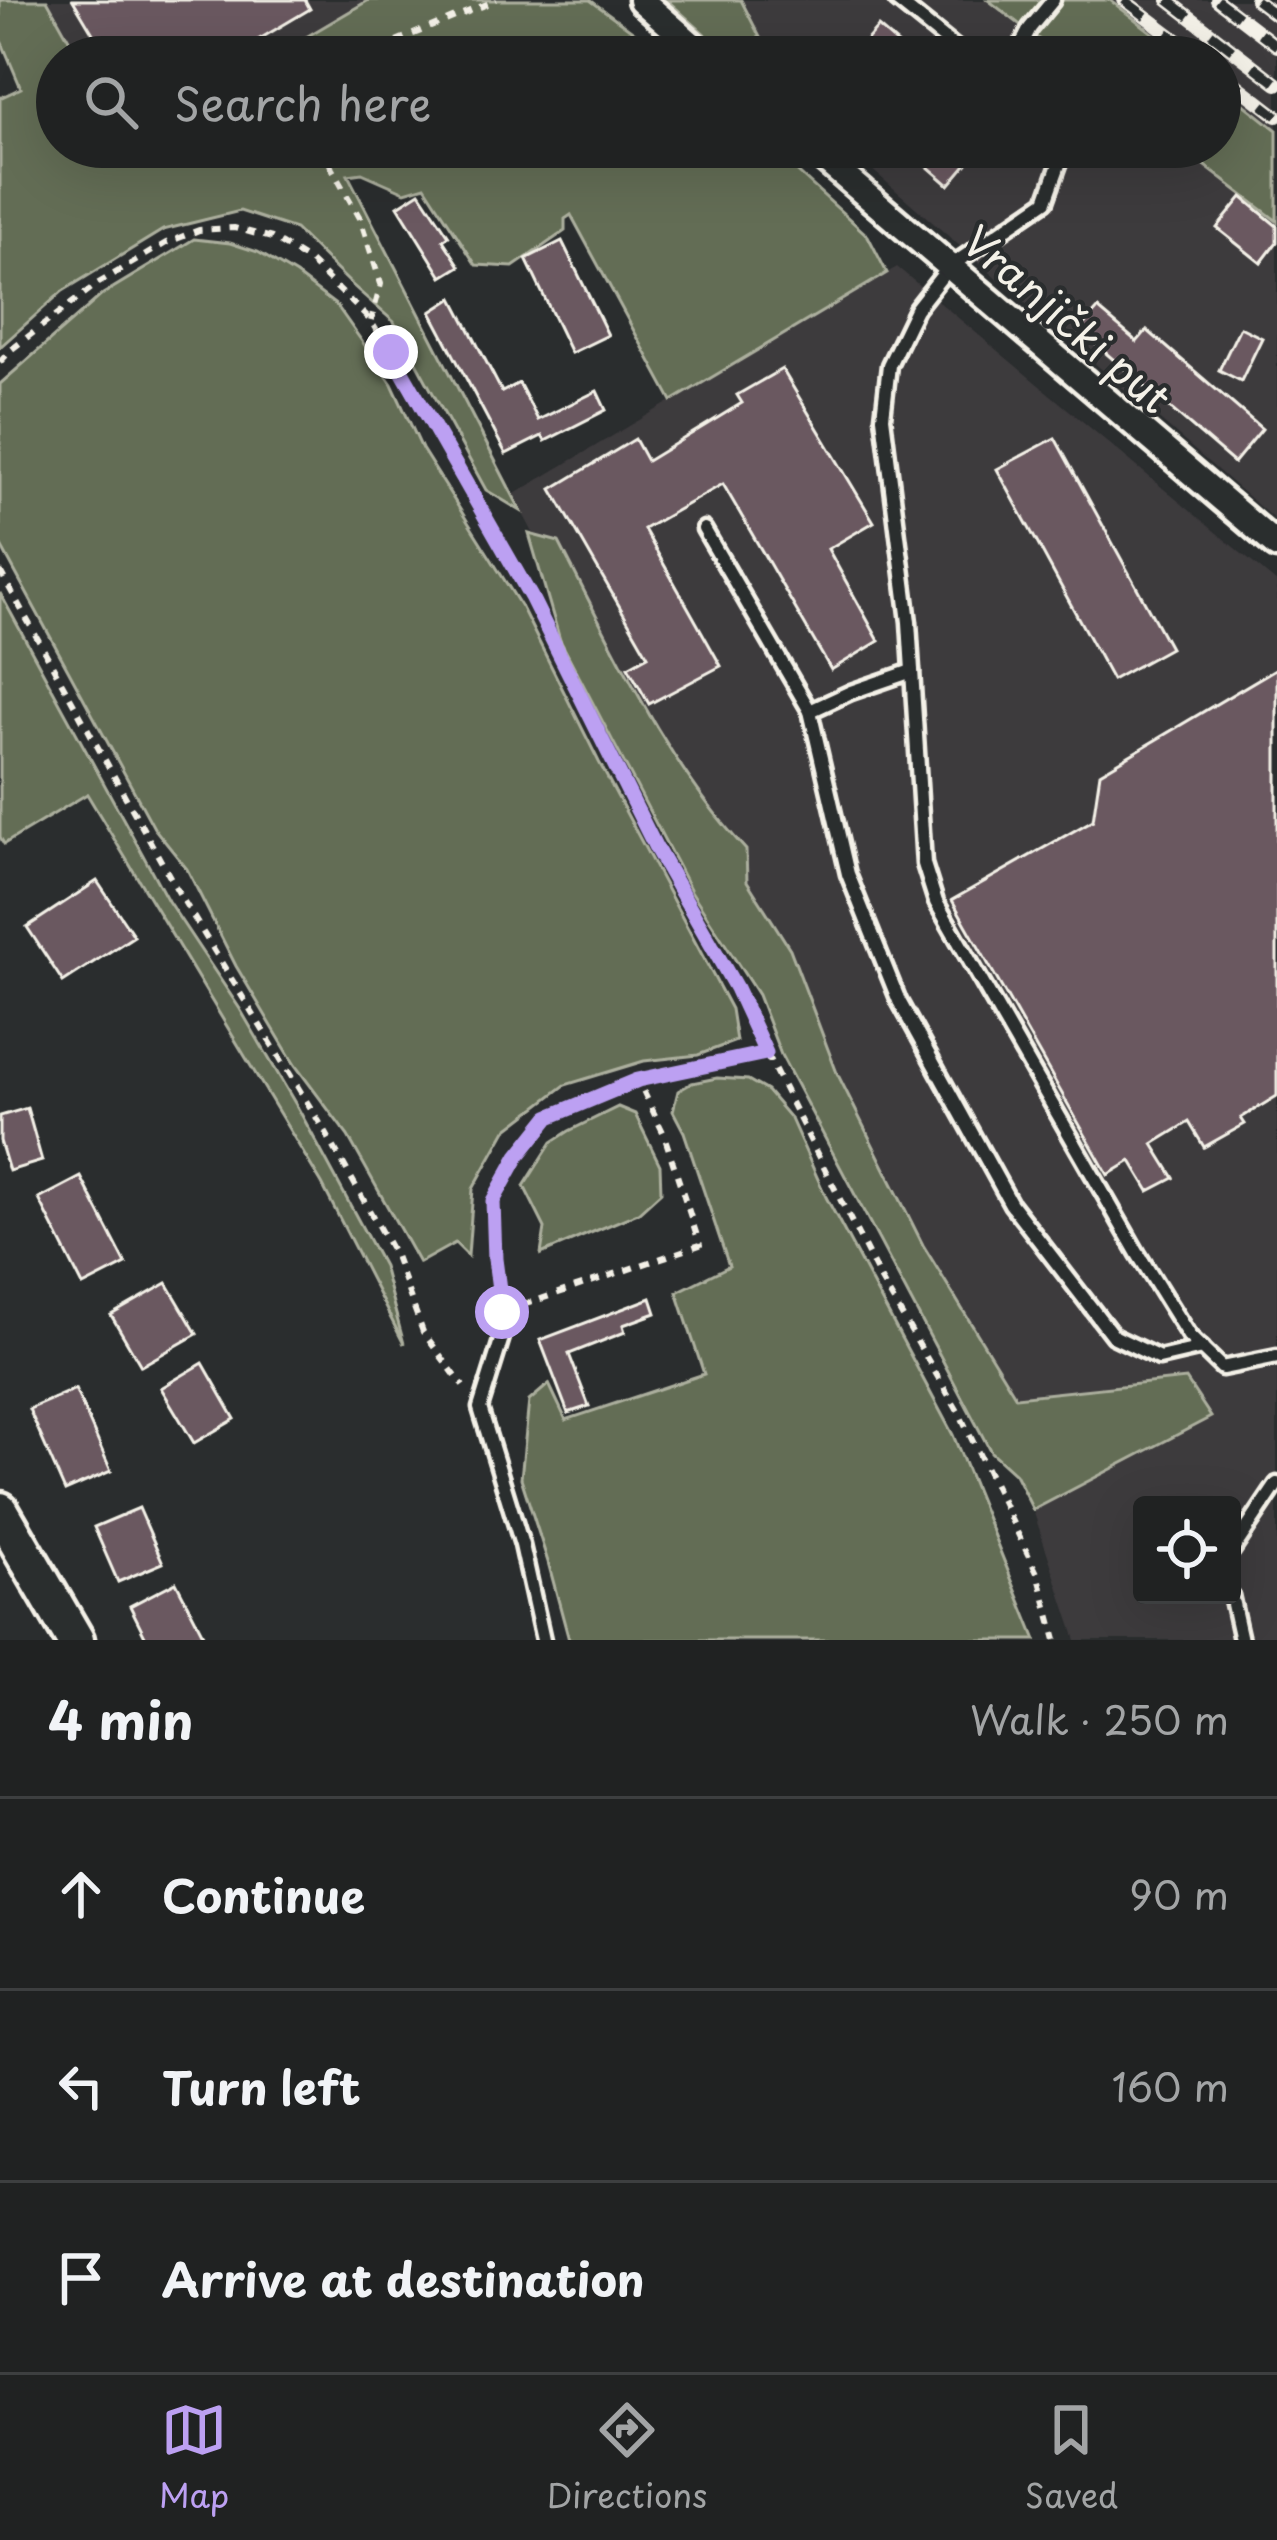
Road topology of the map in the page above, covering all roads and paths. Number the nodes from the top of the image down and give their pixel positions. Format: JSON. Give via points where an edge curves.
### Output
{"nodes":[{"id":1,"x":497,"y":0,"type":"edge"},
{"id":2,"x":640,"y":0,"type":"edge"},
{"id":3,"x":896,"y":0,"type":"edge"},
{"id":4,"x":1053,"y":0,"type":"edge"},
{"id":5,"x":411,"y":36,"type":"edge"},
{"id":6,"x":682,"y":36,"type":"edge"},
{"id":7,"x":941,"y":36,"type":"edge"},
{"id":8,"x":1026,"y":36,"type":"edge"},
{"id":9,"x":333,"y":168,"type":"edge"},
{"id":10,"x":834,"y":168,"type":"edge"},
{"id":11,"x":1058,"y":168,"type":"edge"},
{"id":12,"x":949,"y":267,"type":"junction"},
{"id":13,"x":370,"y":321,"type":"junction"},
{"id":14,"x":0,"y":362,"type":"edge"},
{"id":15,"x":704,"y":529,"type":"dead end"},
{"id":16,"x":1277,"y":546,"type":"edge"},
{"id":17,"x":0,"y":571,"type":"edge"},
{"id":18,"x":912,"y":671,"type":"junction"},
{"id":19,"x":810,"y":712,"type":"junction"},
{"id":20,"x":766,"y":1053,"type":"junction"},
{"id":21,"x":638,"y":1080,"type":"junction"},
{"id":22,"x":502,"y":1312,"type":"junction"},
{"id":23,"x":1202,"y":1348,"type":"junction"},
{"id":24,"x":1277,"y":1357,"type":"edge"},
{"id":25,"x":480,"y":1408,"type":"junction"},
{"id":26,"x":1277,"y":1484,"type":"edge"},
{"id":27,"x":0,"y":1511,"type":"edge"},
{"id":28,"x":1241,"y":1538,"type":"edge"},
{"id":29,"x":1233,"y":1604,"type":"edge"},
{"id":30,"x":75,"y":1640,"type":"edge"},
{"id":31,"x":542,"y":1640,"type":"edge"},
{"id":32,"x":1056,"y":1640,"type":"edge"},
{"id":33,"x":1241,"y":1640,"type":"edge"}],
"edges":[{"from":1,"to":5,"type":"path"},
{"from":2,"to":6,"type":"street"},
{"from":3,"to":7,"type":"lane"},
{"from":4,"to":8,"type":"lane"},
{"from":9,"to":13,"type":"path","via":[[382,284]]},
{"from":10,"to":12,"type":"street","name":"Vranjički put"},
{"from":11,"to":12,"type":"lane","via":[[1046,202]]},
{"from":12,"to":16,"type":"street","name":"Vranjički put"},
{"from":12,"to":18,"type":"lane","via":[[916,309],[889,365],[883,417]]},
{"from":13,"to":14,"type":"path","via":[[309,261],[272,238],[199,230],[98,284]]},
{"from":13,"to":20,"type":"path","via":[[531,597]]},
{"from":15,"to":19,"type":"lane"},
{"from":17,"to":25,"type":"path","via":[[180,896],[395,1256],[423,1332]]},
{"from":18,"to":19,"type":"lane"},
{"from":18,"to":23,"type":"lane","via":[[924,864],[936,902],[1138,1254]]},
{"from":19,"to":23,"type":"lane","via":[[848,874],[899,1001],[1011,1204],[1112,1336],[1159,1358]]},
{"from":20,"to":21,"type":"path"},
{"from":20,"to":32,"type":"path","via":[[959,1413],[1039,1577]]},
{"from":21,"to":22,"type":"path","via":[[549,1117],[518,1156],[493,1201]]},
{"from":21,"to":22,"type":"path","via":[[700,1245]]},
{"from":22,"to":25,"type":"lane"},
{"from":23,"to":24,"type":"lane","via":[[1222,1368]]},
{"from":25,"to":31,"type":"lane"},
{"from":26,"to":28,"type":"lane"},
{"from":27,"to":30,"type":"main road"},
{"from":29,"to":33,"type":"lane"}]}
